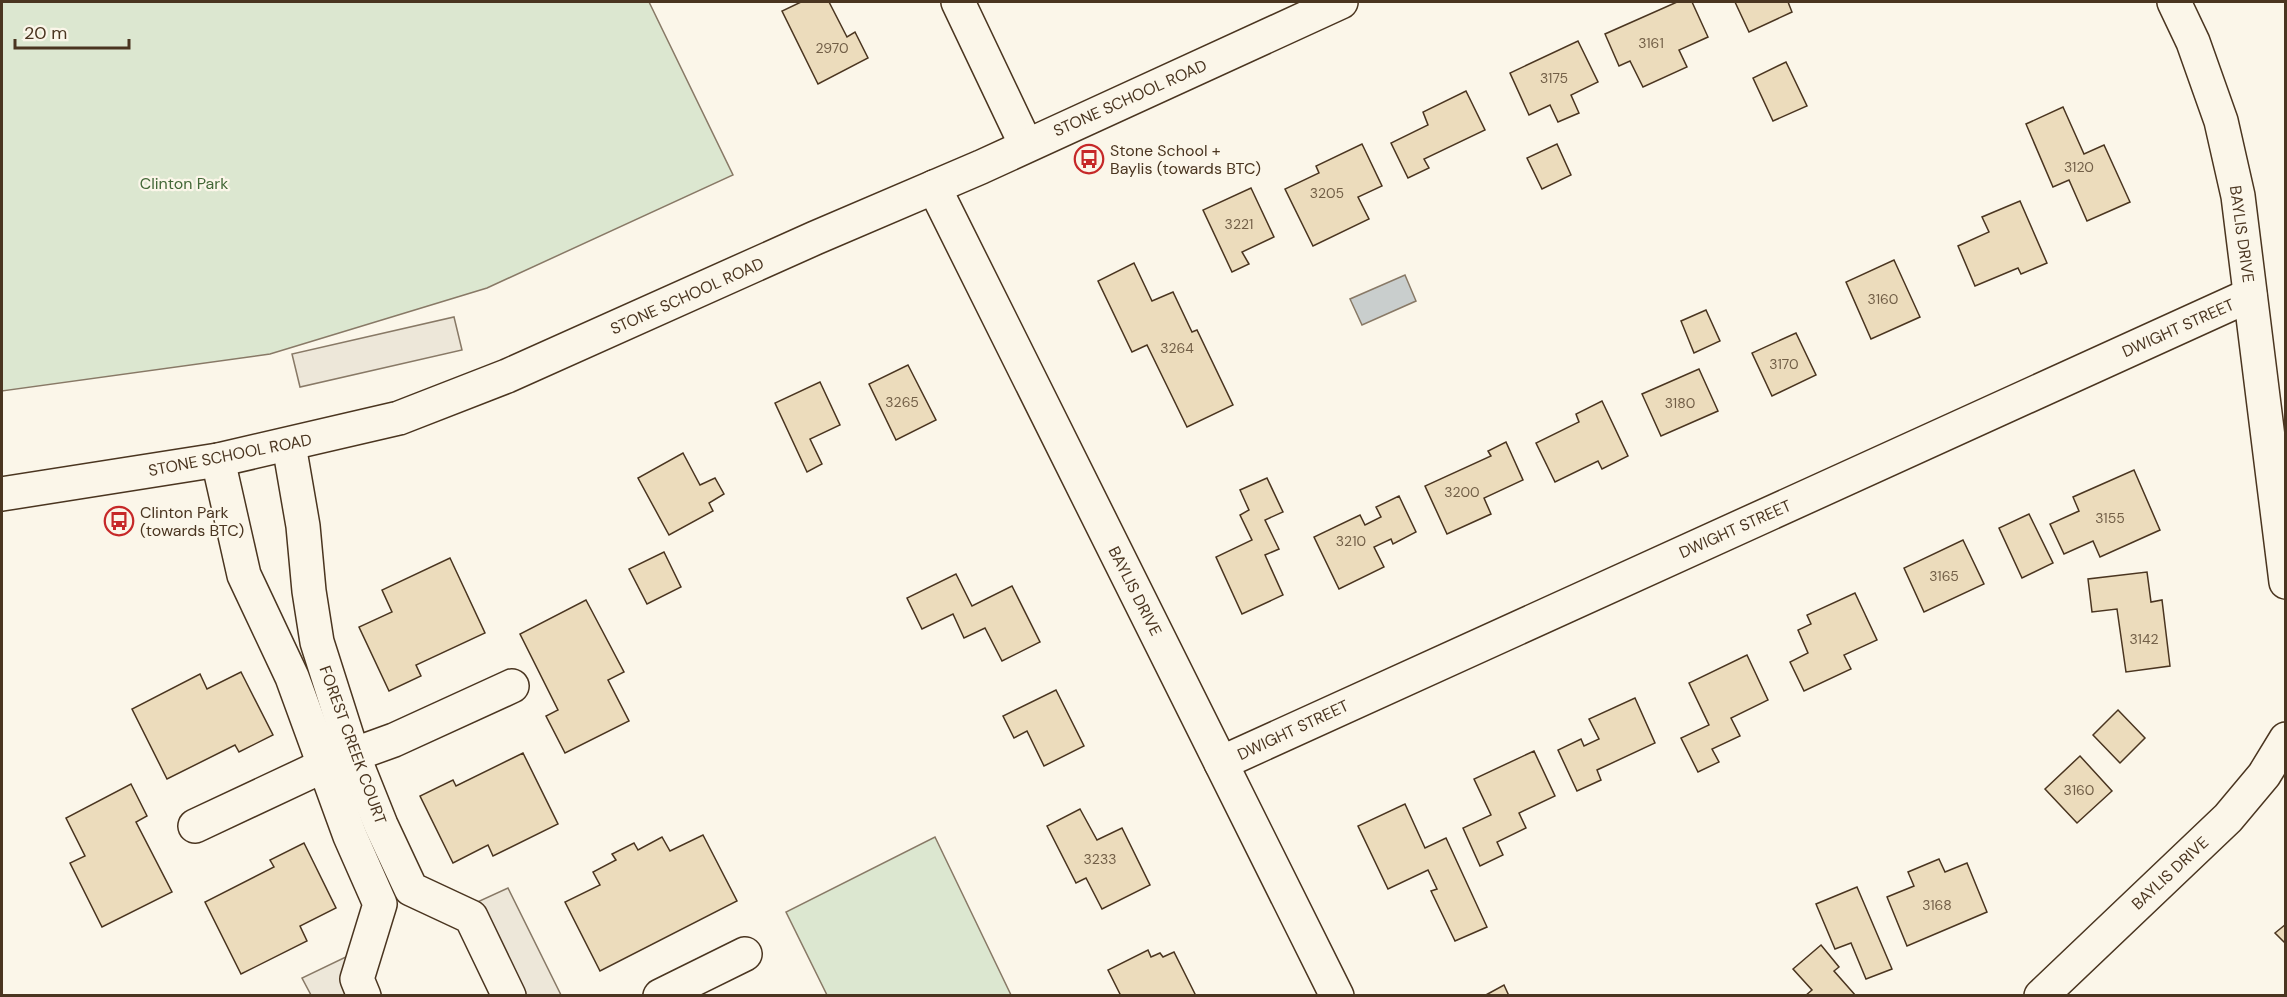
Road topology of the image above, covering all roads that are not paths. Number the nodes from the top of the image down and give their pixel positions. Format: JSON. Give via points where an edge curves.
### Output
{"nodes":[{"id":1,"x":958,"y":2,"type":"edge"},
{"id":2,"x":1341,"y":2,"type":"edge"},
{"id":3,"x":2174,"y":2,"type":"edge"},
{"id":4,"x":1026,"y":145,"type":"junction"},
{"id":5,"x":934,"y":187,"type":"junction"},
{"id":6,"x":2250,"y":295,"type":"junction"},
{"id":7,"x":289,"y":444,"type":"junction"},
{"id":8,"x":218,"y":459,"type":"junction"},
{"id":9,"x":2,"y":494,"type":"edge"},
{"id":10,"x":2286,"y":582,"type":"edge"},
{"id":11,"x":512,"y":686,"type":"dead end"},
{"id":12,"x":2286,"y":740,"type":"edge"},
{"id":13,"x":339,"y":760,"type":"junction"},
{"id":14,"x":1221,"y":763,"type":"junction"},
{"id":15,"x":195,"y":826,"type":"dead end"},
{"id":16,"x":411,"y":889,"type":"junction"},
{"id":17,"x":380,"y":904,"type":"junction"},
{"id":18,"x":745,"y":954,"type":"dead end"},
{"id":19,"x":364,"y":996,"type":"edge"},
{"id":20,"x":509,"y":996,"type":"edge"},
{"id":21,"x":660,"y":996,"type":"edge"},
{"id":22,"x":1337,"y":996,"type":"edge"},
{"id":23,"x":2041,"y":996,"type":"edge"}],
"edges":[{"from":1,"to":4,"type":"street"},
{"from":2,"to":4,"type":"street","name":"STONE SCHOOL ROAD"},
{"from":3,"to":6,"type":"street","name":"BAYLIS DRIVE","via":[[2221,121],[2238,196]]},
{"from":4,"to":5,"type":"street","name":"STONE SCHOOL ROAD"},
{"from":5,"to":7,"type":"street","name":"STONE SCHOOL ROAD","via":[[507,376],[399,418]]},
{"from":5,"to":14,"type":"street","name":"BAYLIS DRIVE"},
{"from":6,"to":10,"type":"street","name":"BAYLIS DRIVE"},
{"from":6,"to":14,"type":"street","name":"DWIGHT STREET"},
{"from":7,"to":8,"type":"street","name":"STONE SCHOOL ROAD"},
{"from":7,"to":13,"type":"street","name":"FOREST CREEK COURT","via":[[317,642]]},
{"from":8,"to":9,"type":"street","name":"STONE SCHOOL ROAD"},
{"from":8,"to":13,"type":"street","name":"FOREST CREEK COURT","via":[[244,574],[292,677]]},
{"from":11,"to":13,"type":"street","via":[[394,740]]},
{"from":12,"to":23,"type":"street","name":"BAYLIS DRIVE","via":[[2264,775],[2228,818]]},
{"from":13,"to":15,"type":"street"},
{"from":13,"to":16,"type":"street","name":"FOREST CREEK COURT","via":[[381,825]]},
{"from":13,"to":17,"type":"street","name":"FOREST CREEK COURT","via":[[350,836]]},
{"from":14,"to":22,"type":"street","name":"BAYLIS DRIVE"},
{"from":16,"to":17,"type":"street"},
{"from":16,"to":20,"type":"street","via":[[471,917]]},
{"from":17,"to":19,"type":"street","via":[[357,980]]},
{"from":18,"to":21,"type":"street"}]}
